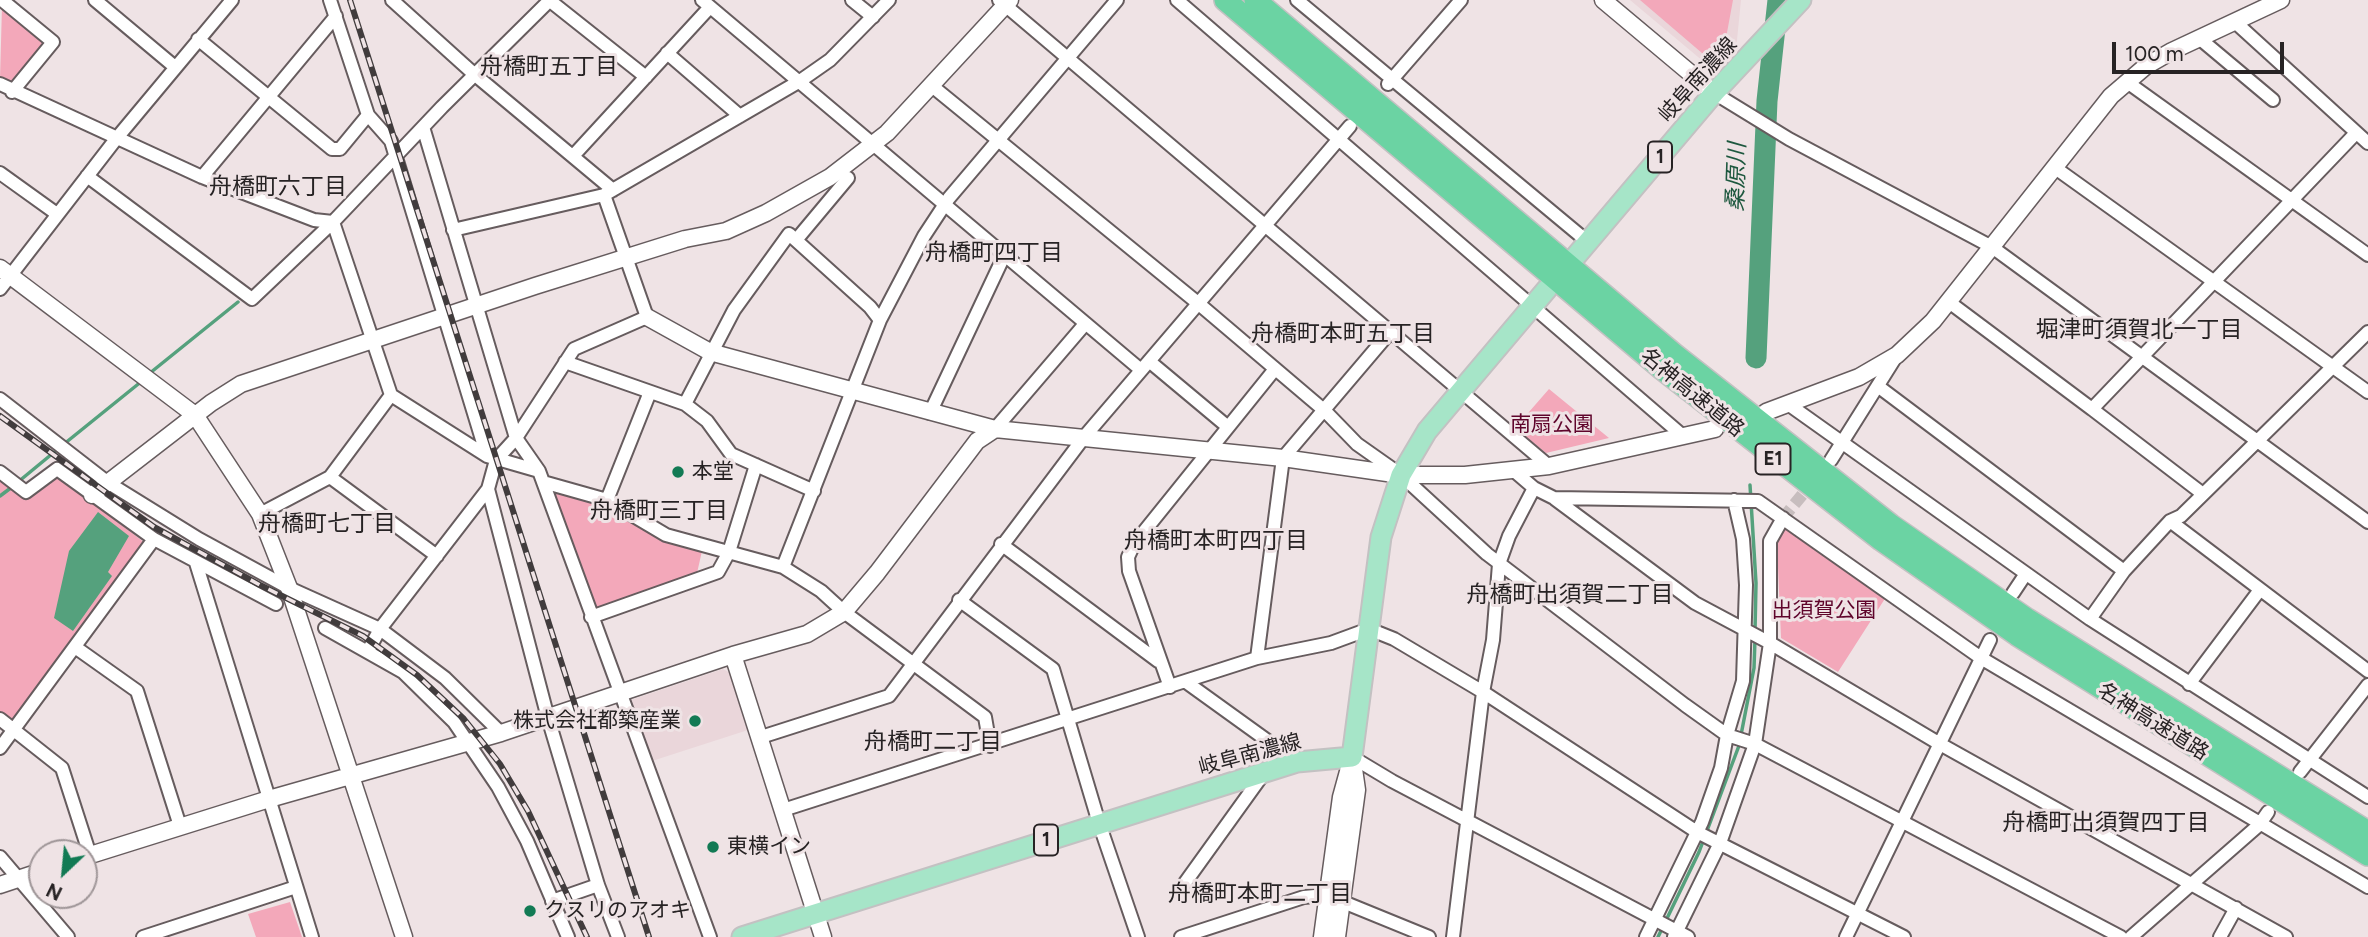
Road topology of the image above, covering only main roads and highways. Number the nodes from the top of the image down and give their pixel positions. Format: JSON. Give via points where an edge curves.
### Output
{"nodes":[{"id":1,"x":1225,"y":0,"type":"edge"},
{"id":2,"x":1255,"y":0,"type":"edge"},
{"id":3,"x":1795,"y":7,"type":"edge"},
{"id":4,"x":1582,"y":249,"type":"road end"},
{"id":5,"x":1546,"y":289,"type":"dead end"},
{"id":6,"x":2368,"y":832,"type":"edge"},
{"id":7,"x":2368,"y":855,"type":"edge"},
{"id":8,"x":742,"y":937,"type":"edge"}],
"edges":[{"from":1,"to":7,"type":"highway","name":"名神高速道路","number":"E1","via":[[1662,369],[1881,540],[2039,649]]},
{"from":2,"to":6,"type":"highway","name":"名神高速道路","number":"E1","via":[[1674,354],[1891,525],[2061,640]]},
{"from":3,"to":4,"type":"main road","name":"岐阜南濃線","number":"1","via":[[1714,93]]},
{"from":5,"to":8,"type":"main road","name":"岐阜南濃線","number":"1","via":[[1427,430],[1402,475],[1381,537],[1352,757],[1297,762]]}]}
